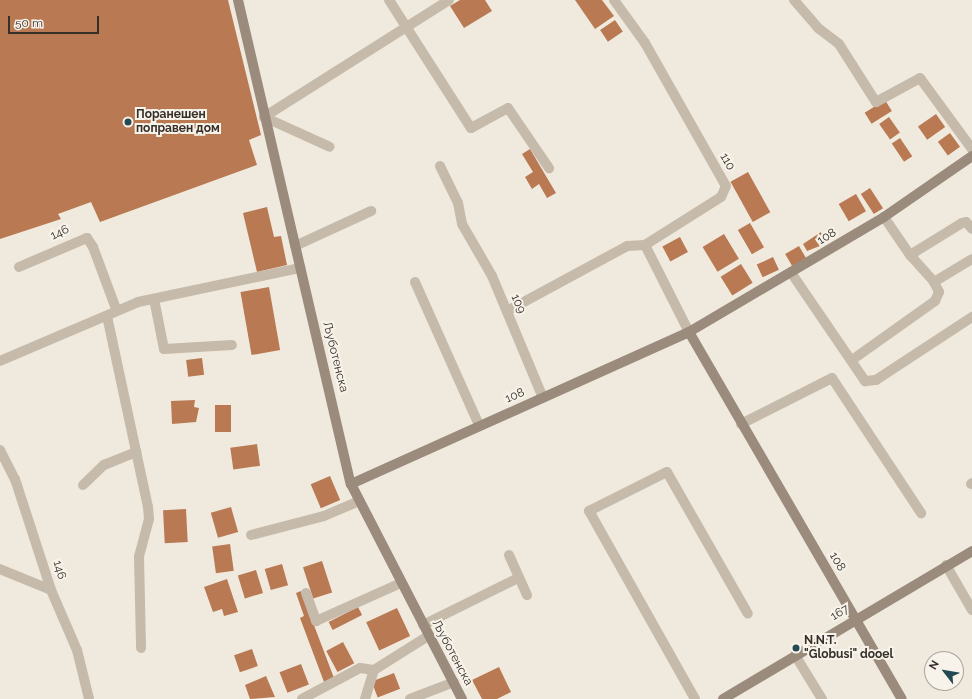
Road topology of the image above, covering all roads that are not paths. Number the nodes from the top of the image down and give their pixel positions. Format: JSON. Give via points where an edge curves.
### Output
{"nodes":[{"id":1,"x":238,"y":0,"type":"edge"},
{"id":2,"x":389,"y":0,"type":"edge"},
{"id":3,"x":449,"y":0,"type":"edge"},
{"id":4,"x":614,"y":0,"type":"edge"},
{"id":5,"x":794,"y":0,"type":"edge"},
{"id":6,"x":405,"y":28,"type":"junction"},
{"id":7,"x":264,"y":117,"type":"junction"},
{"id":8,"x":330,"y":147,"type":"dead end"},
{"id":9,"x":972,"y":149,"type":"edge"},
{"id":10,"x":972,"y":156,"type":"edge"},
{"id":11,"x":440,"y":166,"type":"dead end"},
{"id":12,"x":549,"y":168,"type":"dead end"},
{"id":13,"x":370,"y":211,"type":"dead end"},
{"id":14,"x":884,"y":217,"type":"junction"},
{"id":15,"x":972,"y":229,"type":"edge"},
{"id":16,"x":645,"y":245,"type":"junction"},
{"id":17,"x":295,"y":246,"type":"junction"},
{"id":18,"x":910,"y":255,"type":"junction"},
{"id":19,"x":972,"y":259,"type":"edge"},
{"id":20,"x":19,"y":267,"type":"dead end"},
{"id":21,"x":300,"y":268,"type":"junction"},
{"id":22,"x":792,"y":274,"type":"junction"},
{"id":23,"x":415,"y":282,"type":"dead end"},
{"id":24,"x":934,"y":282,"type":"junction"},
{"id":25,"x":154,"y":299,"type":"junction"},
{"id":26,"x":116,"y":309,"type":"junction"},
{"id":27,"x":507,"y":311,"type":"junction"},
{"id":28,"x":107,"y":316,"type":"junction"},
{"id":29,"x":972,"y":317,"type":"edge"},
{"id":30,"x":689,"y":332,"type":"junction"},
{"id":31,"x":232,"y":345,"type":"dead end"},
{"id":32,"x":852,"y":360,"type":"junction"},
{"id":33,"x":0,"y":361,"type":"edge"},
{"id":34,"x":543,"y":398,"type":"junction"},
{"id":35,"x":741,"y":424,"type":"junction"},
{"id":36,"x":479,"y":425,"type":"junction"},
{"id":37,"x":0,"y":450,"type":"edge"},
{"id":38,"x":136,"y":452,"type":"junction"},
{"id":39,"x":350,"y":484,"type":"junction"},
{"id":40,"x":83,"y":485,"type":"dead end"},
{"id":41,"x":358,"y":502,"type":"junction"},
{"id":42,"x":921,"y":513,"type":"dead end"},
{"id":43,"x":251,"y":535,"type":"dead end"},
{"id":44,"x":972,"y":551,"type":"edge"},
{"id":45,"x":509,"y":555,"type":"dead end"},
{"id":46,"x":946,"y":565,"type":"junction"},
{"id":47,"x":0,"y":569,"type":"edge"},
{"id":48,"x":518,"y":578,"type":"junction"},
{"id":49,"x":401,"y":583,"type":"junction"},
{"id":50,"x":51,"y":590,"type":"junction"},
{"id":51,"x":306,"y":593,"type":"dead end"},
{"id":52,"x":526,"y":595,"type":"dead end"},
{"id":53,"x":972,"y":610,"type":"edge"},
{"id":54,"x":748,"y":614,"type":"dead end"},
{"id":55,"x":855,"y":619,"type":"junction"},
{"id":56,"x":422,"y":625,"type":"junction"},
{"id":57,"x":428,"y":636,"type":"junction"},
{"id":58,"x":142,"y":648,"type":"dead end"},
{"id":59,"x":795,"y":655,"type":"junction"},
{"id":60,"x":374,"y":670,"type":"junction"},
{"id":61,"x":454,"y":682,"type":"junction"},
{"id":62,"x":89,"y":699,"type":"edge"},
{"id":63,"x":302,"y":699,"type":"edge"},
{"id":64,"x":365,"y":699,"type":"edge"},
{"id":65,"x":410,"y":699,"type":"edge"},
{"id":66,"x":462,"y":699,"type":"edge"},
{"id":67,"x":695,"y":699,"type":"edge"},
{"id":68,"x":723,"y":699,"type":"edge"},
{"id":69,"x":822,"y":699,"type":"edge"},
{"id":70,"x":902,"y":699,"type":"edge"}],
"edges":[{"from":1,"to":7,"type":"street","name":"Љуботенска"},
{"from":2,"to":6,"type":"street"},
{"from":3,"to":6,"type":"street"},
{"from":4,"to":16,"type":"street","name":"110","via":[[644,43],[726,186],[721,197]]},
{"from":5,"to":9,"type":"street","via":[[839,44],[876,102],[920,78]]},
{"from":6,"to":7,"type":"street"},
{"from":6,"to":12,"type":"street","via":[[471,128],[508,108]]},
{"from":7,"to":8,"type":"street"},
{"from":7,"to":17,"type":"street","name":"Љуботенска"},
{"from":10,"to":14,"type":"street","name":"108"},
{"from":11,"to":27,"type":"street","name":"109","via":[[458,203],[462,224],[492,276]]},
{"from":13,"to":17,"type":"street"},
{"from":14,"to":18,"type":"street"},
{"from":14,"to":22,"type":"street","name":"108"},
{"from":15,"to":18,"type":"street","via":[[966,222],[962,222]]},
{"from":16,"to":27,"type":"street","via":[[627,246]]},
{"from":16,"to":30,"type":"street"},
{"from":17,"to":21,"type":"street","name":"Љуботенска"},
{"from":18,"to":24,"type":"street"},
{"from":19,"to":24,"type":"street"},
{"from":20,"to":26,"type":"street","name":"146","via":[[87,238]]},
{"from":21,"to":25,"type":"street"},
{"from":21,"to":39,"type":"street","name":"Љуботенска"},
{"from":22,"to":30,"type":"street","name":"108"},
{"from":22,"to":32,"type":"street"},
{"from":23,"to":36,"type":"street"},
{"from":24,"to":32,"type":"street","via":[[939,292],[935,301]]},
{"from":25,"to":26,"type":"street"},
{"from":25,"to":31,"type":"street","via":[[164,349]]},
{"from":26,"to":28,"type":"street"},
{"from":27,"to":34,"type":"street","name":"109"},
{"from":28,"to":33,"type":"street"},
{"from":28,"to":38,"type":"street"},
{"from":29,"to":32,"type":"street","via":[[876,380],[865,381]]},
{"from":30,"to":34,"type":"street","name":"108"},
{"from":30,"to":35,"type":"street","name":"108"},
{"from":34,"to":36,"type":"street","name":"108"},
{"from":35,"to":42,"type":"street","via":[[832,378]]},
{"from":35,"to":55,"type":"street","name":"108"},
{"from":36,"to":39,"type":"street","name":"108"},
{"from":37,"to":50,"type":"street","name":"146","via":[[15,479]]},
{"from":38,"to":40,"type":"street","via":[[104,465]]},
{"from":38,"to":58,"type":"street","via":[[149,519],[139,557]]},
{"from":39,"to":41,"type":"street","name":"Љуботенска"},
{"from":41,"to":43,"type":"street","via":[[324,516]]},
{"from":41,"to":49,"type":"street","name":"Љуботенска"},
{"from":44,"to":46,"type":"street","name":"167"},
{"from":45,"to":48,"type":"street"},
{"from":46,"to":53,"type":"street"},
{"from":46,"to":55,"type":"street","name":"167"},
{"from":47,"to":50,"type":"street"},
{"from":48,"to":52,"type":"street"},
{"from":48,"to":56,"type":"street"},
{"from":49,"to":51,"type":"street","via":[[316,621]]},
{"from":49,"to":56,"type":"street","name":"Љуботенска"},
{"from":50,"to":62,"type":"street","name":"146","via":[[77,650]]},
{"from":54,"to":67,"type":"street","via":[[667,472],[589,511]]},
{"from":55,"to":59,"type":"street","name":"167"},
{"from":55,"to":70,"type":"street","name":"108"},
{"from":56,"to":57,"type":"street","name":"Љуботенска"},
{"from":57,"to":60,"type":"street"},
{"from":57,"to":61,"type":"street","name":"Љуботенска"},
{"from":59,"to":68,"type":"street","name":"167"},
{"from":59,"to":69,"type":"street"},
{"from":60,"to":63,"type":"street","via":[[360,668]]},
{"from":60,"to":64,"type":"street"},
{"from":61,"to":65,"type":"street"},
{"from":61,"to":66,"type":"street","name":"Љуботенска"}]}
